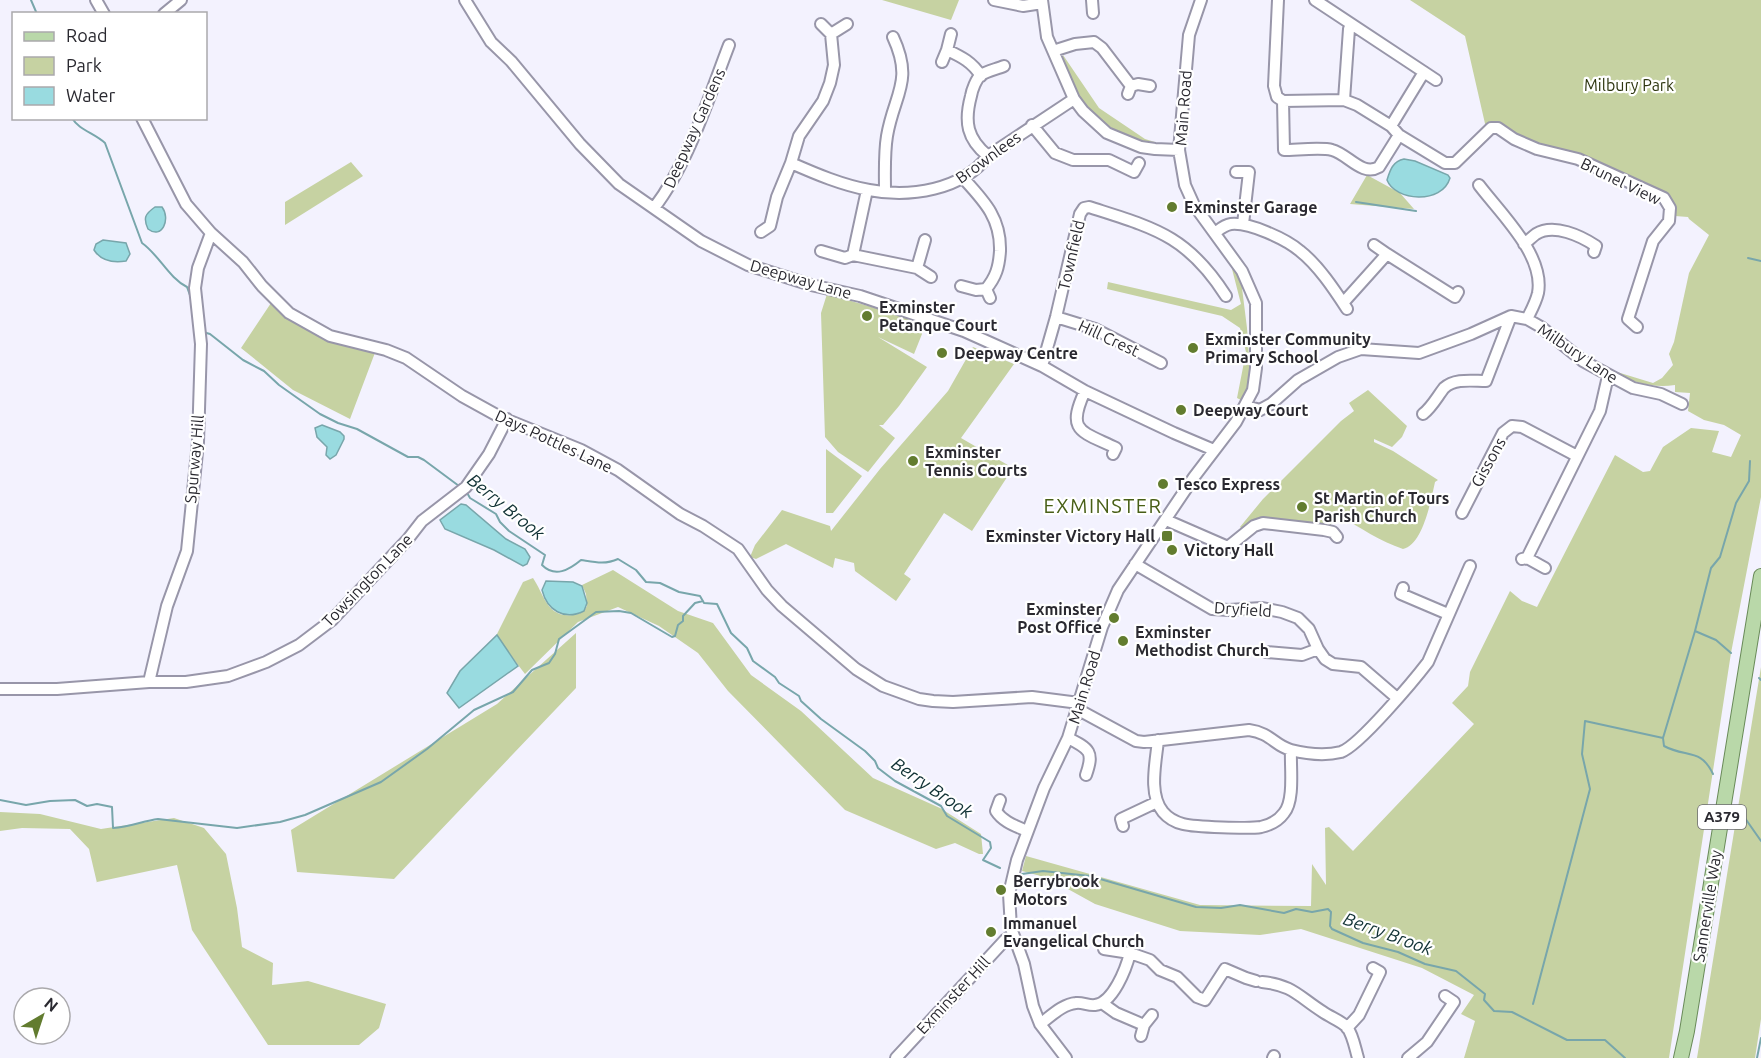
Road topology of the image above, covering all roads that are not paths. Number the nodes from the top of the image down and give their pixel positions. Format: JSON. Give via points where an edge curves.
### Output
{"nodes":[{"id":1,"x":181,"y":0,"type":"edge"},
{"id":2,"x":465,"y":0,"type":"edge"},
{"id":3,"x":994,"y":0,"type":"edge"},
{"id":4,"x":1092,"y":0,"type":"edge"},
{"id":5,"x":1201,"y":0,"type":"edge"},
{"id":6,"x":1278,"y":0,"type":"edge"},
{"id":7,"x":1315,"y":0,"type":"edge"},
{"id":8,"x":1013,"y":2,"type":"edge"},
{"id":9,"x":1042,"y":2,"type":"edge"},
{"id":10,"x":166,"y":12,"type":"edge"},
{"id":11,"x":1093,"y":14,"type":"dead end"},
{"id":12,"x":821,"y":24,"type":"dead end"},
{"id":13,"x":847,"y":24,"type":"dead end"},
{"id":14,"x":1351,"y":24,"type":"junction"},
{"id":15,"x":831,"y":34,"type":"junction"},
{"id":16,"x":951,"y":34,"type":"dead end"},
{"id":17,"x":893,"y":37,"type":"dead end"},
{"id":18,"x":729,"y":45,"type":"dead end"},
{"id":19,"x":947,"y":50,"type":"junction"},
{"id":20,"x":1053,"y":51,"type":"junction"},
{"id":21,"x":942,"y":62,"type":"dead end"},
{"id":22,"x":1004,"y":66,"type":"dead end"},
{"id":23,"x":1424,"y":72,"type":"junction"},
{"id":24,"x":981,"y":76,"type":"junction"},
{"id":25,"x":1436,"y":80,"type":"dead end"},
{"id":26,"x":1150,"y":86,"type":"dead end"},
{"id":27,"x":1074,"y":99,"type":"junction"},
{"id":28,"x":1344,"y":100,"type":"junction"},
{"id":29,"x":1283,"y":101,"type":"junction"},
{"id":30,"x":143,"y":120,"type":"edge"},
{"id":31,"x":1032,"y":125,"type":"junction"},
{"id":32,"x":1390,"y":126,"type":"junction"},
{"id":33,"x":1399,"y":135,"type":"junction"},
{"id":34,"x":1179,"y":150,"type":"junction"},
{"id":35,"x":988,"y":156,"type":"junction"},
{"id":36,"x":791,"y":163,"type":"junction"},
{"id":37,"x":1134,"y":171,"type":"dead end"},
{"id":38,"x":1236,"y":171,"type":"dead end"},
{"id":39,"x":963,"y":178,"type":"junction"},
{"id":40,"x":1479,"y":185,"type":"dead end"},
{"id":41,"x":867,"y":190,"type":"junction"},
{"id":42,"x":885,"y":192,"type":"junction"},
{"id":43,"x":654,"y":208,"type":"junction"},
{"id":44,"x":1243,"y":224,"type":"junction"},
{"id":45,"x":783,"y":229,"type":"dead end"},
{"id":46,"x":211,"y":233,"type":"junction"},
{"id":47,"x":1215,"y":233,"type":"junction"},
{"id":48,"x":925,"y":240,"type":"dead end"},
{"id":49,"x":1524,"y":244,"type":"junction"},
{"id":50,"x":1374,"y":245,"type":"dead end"},
{"id":51,"x":1597,"y":245,"type":"dead end"},
{"id":52,"x":821,"y":251,"type":"dead end"},
{"id":53,"x":1387,"y":254,"type":"junction"},
{"id":54,"x":854,"y":255,"type":"junction"},
{"id":55,"x":917,"y":267,"type":"junction"},
{"id":56,"x":931,"y":277,"type":"dead end"},
{"id":57,"x":961,"y":286,"type":"dead end"},
{"id":58,"x":1226,"y":296,"type":"dead end"},
{"id":59,"x":1455,"y":297,"type":"dead end"},
{"id":60,"x":1511,"y":316,"type":"junction"},
{"id":61,"x":1056,"y":317,"type":"junction"},
{"id":62,"x":1527,"y":320,"type":"junction"},
{"id":63,"x":1628,"y":323,"type":"dead end"},
{"id":64,"x":1161,"y":363,"type":"dead end"},
{"id":65,"x":1042,"y":366,"type":"junction"},
{"id":66,"x":1608,"y":376,"type":"junction"},
{"id":67,"x":1085,"y":391,"type":"junction"},
{"id":68,"x":1682,"y":404,"type":"dead end"},
{"id":69,"x":1246,"y":406,"type":"junction"},
{"id":70,"x":1423,"y":414,"type":"dead end"},
{"id":71,"x":507,"y":419,"type":"junction"},
{"id":72,"x":1116,"y":448,"type":"dead end"},
{"id":73,"x":1214,"y":450,"type":"junction"},
{"id":74,"x":1577,"y":456,"type":"junction"},
{"id":75,"x":1462,"y":513,"type":"dead end"},
{"id":76,"x":1166,"y":520,"type":"junction"},
{"id":77,"x":1336,"y":537,"type":"dead end"},
{"id":78,"x":1135,"y":564,"type":"junction"},
{"id":79,"x":1470,"y":566,"type":"dead end"},
{"id":80,"x":1545,"y":568,"type":"dead end"},
{"id":81,"x":1761,"y":576,"type":"edge"},
{"id":82,"x":1401,"y":594,"type":"dead end"},
{"id":83,"x":1448,"y":614,"type":"junction"},
{"id":84,"x":1318,"y":650,"type":"junction"},
{"id":85,"x":1266,"y":652,"type":"dead end"},
{"id":86,"x":148,"y":682,"type":"junction"},
{"id":87,"x":0,"y":689,"type":"edge"},
{"id":88,"x":1397,"y":698,"type":"junction"},
{"id":89,"x":1078,"y":706,"type":"junction"},
{"id":90,"x":1068,"y":738,"type":"junction"},
{"id":91,"x":1158,"y":740,"type":"junction"},
{"id":92,"x":1291,"y":750,"type":"junction"},
{"id":93,"x":1086,"y":775,"type":"dead end"},
{"id":94,"x":1157,"y":802,"type":"junction"},
{"id":95,"x":995,"y":807,"type":"dead end"},
{"id":96,"x":1121,"y":820,"type":"dead end"},
{"id":97,"x":1027,"y":831,"type":"junction"},
{"id":98,"x":1013,"y":935,"type":"junction"},
{"id":99,"x":1104,"y":949,"type":"dead end"},
{"id":100,"x":1130,"y":953,"type":"junction"},
{"id":101,"x":1381,"y":972,"type":"dead end"},
{"id":102,"x":1288,"y":988,"type":"junction"},
{"id":103,"x":1444,"y":996,"type":"dead end"},
{"id":104,"x":1282,"y":1000,"type":"dead end"},
{"id":105,"x":1102,"y":1003,"type":"junction"},
{"id":106,"x":1152,"y":1014,"type":"dead end"},
{"id":107,"x":1040,"y":1024,"type":"junction"},
{"id":108,"x":1347,"y":1028,"type":"junction"},
{"id":109,"x":1062,"y":1056,"type":"edge"},
{"id":110,"x":896,"y":1058,"type":"edge"},
{"id":111,"x":1358,"y":1058,"type":"edge"},
{"id":112,"x":1408,"y":1058,"type":"edge"},
{"id":113,"x":1681,"y":1058,"type":"edge"}],
"edges":[{"from":1,"to":10,"type":"street"},
{"from":2,"to":43,"type":"street","name":"Deepway Lane","via":[[491,42],[580,144],[619,184]]},
{"from":3,"to":8,"type":"street"},
{"from":4,"to":11,"type":"street"},
{"from":5,"to":34,"type":"street","name":"Main Road","via":[[1189,35]]},
{"from":6,"to":29,"type":"street","via":[[1274,86],[1276,97]]},
{"from":7,"to":14,"type":"street"},
{"from":8,"to":9,"type":"street","via":[[1023,6]]},
{"from":9,"to":20,"type":"street"},
{"from":12,"to":15,"type":"street"},
{"from":13,"to":15,"type":"street"},
{"from":14,"to":23,"type":"street"},
{"from":14,"to":28,"type":"street"},
{"from":15,"to":36,"type":"street","via":[[834,65],[830,83],[823,101],[799,136]]},
{"from":16,"to":19,"type":"street"},
{"from":17,"to":42,"type":"street","via":[[904,50],[904,70],[887,134]]},
{"from":18,"to":43,"type":"street","name":"Deepway Gardens","via":[[697,127]]},
{"from":19,"to":21,"type":"street"},
{"from":19,"to":24,"type":"street","via":[[971,63]]},
{"from":20,"to":26,"type":"street","via":[[1094,42],[1129,90],[1138,84]]},
{"from":20,"to":27,"type":"street"},
{"from":22,"to":24,"type":"street"},
{"from":23,"to":25,"type":"street"},
{"from":23,"to":32,"type":"street"},
{"from":24,"to":35,"type":"street","via":[[966,112],[969,133]]},
{"from":27,"to":31,"type":"street","name":"Brownlees"},
{"from":27,"to":34,"type":"street","via":[[1107,133],[1141,147]]},
{"from":28,"to":29,"type":"street"},
{"from":28,"to":32,"type":"street"},
{"from":29,"to":33,"type":"street","via":[[1284,150],[1332,150],[1366,170],[1374,170]]},
{"from":30,"to":46,"type":"street","name":"Days Pottles Lane","via":[[186,204]]},
{"from":31,"to":35,"type":"street","name":"Brownlees"},
{"from":31,"to":37,"type":"street","via":[[1055,153],[1073,160],[1109,160]]},
{"from":32,"to":33,"type":"street"},
{"from":33,"to":63,"type":"street","name":"Brunel View","via":[[1450,164],[1491,128],[1498,128],[1514,139],[1578,159],[1664,198],[1669,221],[1653,242]]},
{"from":34,"to":47,"type":"street","name":"Main Road","via":[[1190,197]]},
{"from":35,"to":39,"type":"street","name":"Brownlees"},
{"from":36,"to":41,"type":"street","name":"Brownlees"},
{"from":36,"to":45,"type":"street","via":[[766,229]]},
{"from":38,"to":44,"type":"street","via":[[1249,172]]},
{"from":39,"to":42,"type":"street","name":"Brownlees","via":[[937,189]]},
{"from":39,"to":57,"type":"street","via":[[998,225],[999,263],[988,294]]},
{"from":40,"to":49,"type":"street"},
{"from":41,"to":42,"type":"street","name":"Brownlees"},
{"from":41,"to":54,"type":"street"},
{"from":43,"to":65,"type":"street","name":"Deepway Lane","via":[[701,241],[748,265],[913,313]]},
{"from":44,"to":47,"type":"street","via":[[1228,224]]},
{"from":44,"to":53,"type":"street","via":[[1299,250],[1345,306]]},
{"from":46,"to":71,"type":"street","name":"Days Pottles Lane","via":[[289,314],[330,336],[406,358],[462,396]]},
{"from":46,"to":86,"type":"street","name":"Spurway Hill","via":[[195,288],[201,344],[198,442],[187,551],[167,606]]},
{"from":47,"to":69,"type":"street","name":"Main Road","via":[[1242,271],[1256,303],[1256,368]]},
{"from":48,"to":55,"type":"street"},
{"from":49,"to":51,"type":"street","via":[[1537,233],[1557,230]]},
{"from":49,"to":62,"type":"street","via":[[1534,260],[1538,292]]},
{"from":50,"to":53,"type":"street"},
{"from":52,"to":54,"type":"street","via":[[845,258]]},
{"from":53,"to":59,"type":"street"},
{"from":54,"to":55,"type":"street"},
{"from":55,"to":56,"type":"street"},
{"from":58,"to":61,"type":"street","name":"Townfield","via":[[1197,258],[1177,241],[1145,225],[1089,207],[1080,214]]},
{"from":60,"to":62,"type":"street","name":"Milbury Lane"},
{"from":60,"to":69,"type":"street","via":[[1419,353],[1362,349],[1338,357],[1298,380],[1260,410]]},
{"from":60,"to":70,"type":"street","via":[[1486,381],[1456,382],[1446,387]]},
{"from":61,"to":64,"type":"street","name":"Hill Crest","via":[[1095,329]]},
{"from":61,"to":65,"type":"street","name":"Townfield"},
{"from":62,"to":66,"type":"street","name":"Milbury Lane"},
{"from":65,"to":67,"type":"street","name":"Deepway Lane"},
{"from":66,"to":68,"type":"street","name":"Milbury Lane"},
{"from":66,"to":74,"type":"street","via":[[1600,411]]},
{"from":67,"to":72,"type":"street","via":[[1075,415],[1077,425]]},
{"from":67,"to":73,"type":"street","name":"Deepway Lane"},
{"from":69,"to":73,"type":"street","name":"Main Road"},
{"from":71,"to":86,"type":"street","name":"Towsington Lane","via":[[489,454],[463,490],[422,521],[332,620],[299,645],[228,676]]},
{"from":71,"to":89,"type":"street","name":"Days Pottles Lane","via":[[609,465],[738,549],[782,606],[856,669],[883,686],[933,701],[1032,697]]},
{"from":73,"to":76,"type":"street","name":"Main Road"},
{"from":74,"to":75,"type":"street","name":"Gissons","via":[[1522,427],[1512,426],[1503,433]]},
{"from":74,"to":80,"type":"street","via":[[1525,558]]},
{"from":76,"to":77,"type":"street","via":[[1228,547],[1254,526],[1263,524],[1317,528],[1333,532]]},
{"from":76,"to":78,"type":"street","name":"Main Road"},
{"from":78,"to":84,"type":"street","name":"Dryfield","via":[[1212,609],[1262,608],[1298,618],[1310,629]]},
{"from":78,"to":89,"type":"street","name":"Main Road","via":[[1102,627]]},
{"from":79,"to":83,"type":"street"},
{"from":81,"to":113,"type":"main road","name":"Sannerville Way","number":"A379"},
{"from":82,"to":83,"type":"street"},
{"from":83,"to":88,"type":"street","via":[[1428,662]]},
{"from":84,"to":85,"type":"street","via":[[1302,656]]},
{"from":84,"to":88,"type":"street","via":[[1333,664],[1361,667]]},
{"from":86,"to":87,"type":"street","name":"Towsington Lane"},
{"from":88,"to":92,"type":"street","via":[[1343,751],[1329,754]]},
{"from":89,"to":90,"type":"street","name":"Main Road"},
{"from":89,"to":91,"type":"street","via":[[1129,739]]},
{"from":90,"to":93,"type":"street","via":[[1090,752]]},
{"from":90,"to":97,"type":"street","name":"Main Road"},
{"from":91,"to":92,"type":"street","via":[[1250,730],[1260,731]]},
{"from":91,"to":94,"type":"street","via":[[1154,784]]},
{"from":92,"to":94,"type":"street","via":[[1290,802],[1286,812],[1269,824],[1185,825],[1172,820]]},
{"from":94,"to":96,"type":"street"},
{"from":95,"to":97,"type":"street","via":[[1002,818]]},
{"from":97,"to":98,"type":"street","name":"Main Road","via":[[1009,894]]},
{"from":98,"to":107,"type":"street","name":"Main Road"},
{"from":98,"to":110,"type":"street","name":"Exminster Hill","via":[[1005,939]]},
{"from":99,"to":100,"type":"street"},
{"from":100,"to":102,"type":"street","via":[[1150,960],[1210,1003],[1222,965],[1246,978]]},
{"from":100,"to":105,"type":"street","via":[[1122,978]]},
{"from":101,"to":108,"type":"street","via":[[1359,1015]]},
{"from":102,"to":104,"type":"street"},
{"from":102,"to":108,"type":"street"},
{"from":103,"to":112,"type":"street","via":[[1454,1002],[1427,1042]]},
{"from":105,"to":106,"type":"street","via":[[1143,1031]]},
{"from":105,"to":107,"type":"street","via":[[1066,1006]]},
{"from":107,"to":109,"type":"street","name":"Main Road"},
{"from":108,"to":111,"type":"street"}]}
